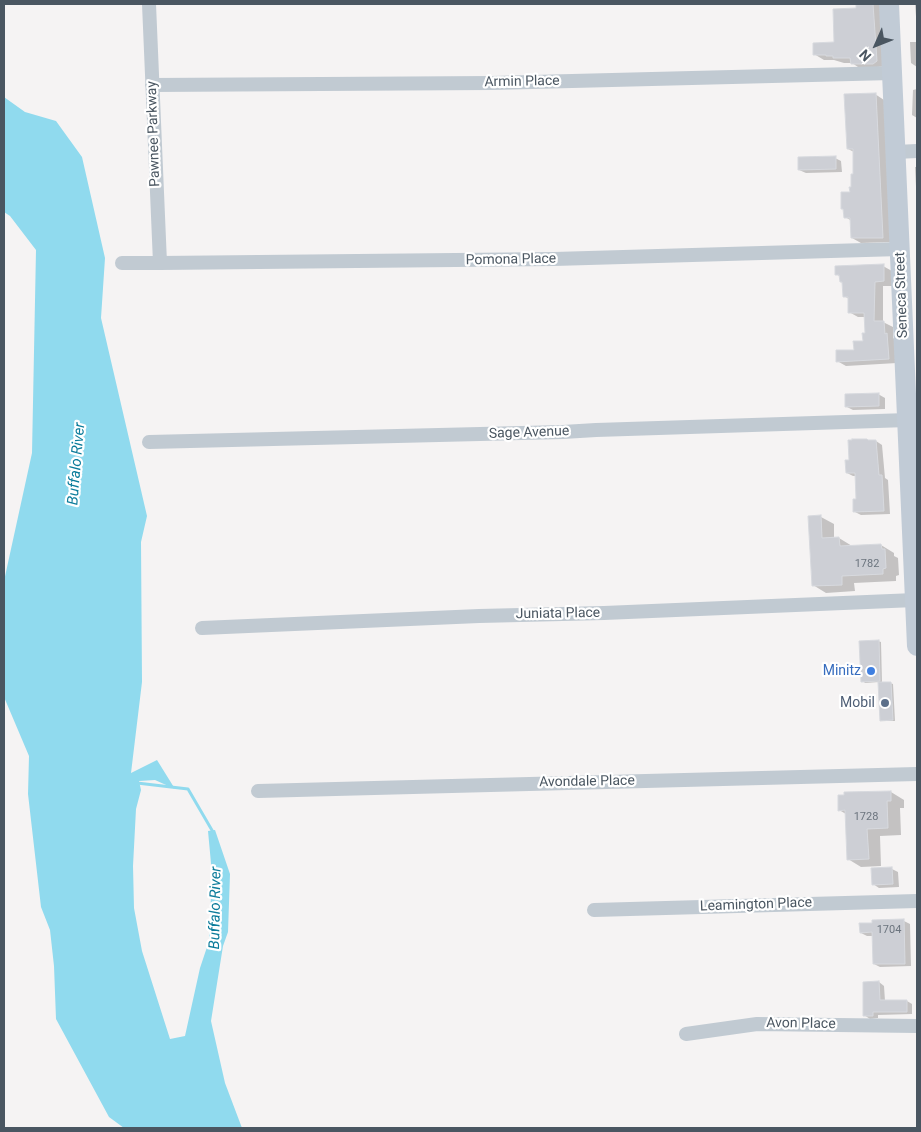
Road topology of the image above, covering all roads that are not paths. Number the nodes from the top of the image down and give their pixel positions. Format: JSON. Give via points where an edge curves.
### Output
{"nodes":[{"id":1,"x":149,"y":4,"type":"edge"},
{"id":2,"x":889,"y":4,"type":"edge"},
{"id":3,"x":892,"y":73,"type":"junction"},
{"id":4,"x":152,"y":85,"type":"junction"},
{"id":5,"x":917,"y":151,"type":"edge"},
{"id":6,"x":896,"y":152,"type":"junction"},
{"id":7,"x":900,"y":249,"type":"junction"},
{"id":8,"x":122,"y":263,"type":"dead end"},
{"id":9,"x":160,"y":264,"type":"junction"},
{"id":10,"x":910,"y":329,"type":"edge"},
{"id":11,"x":908,"y":420,"type":"junction"},
{"id":12,"x":149,"y":442,"type":"dead end"},
{"id":13,"x":914,"y":511,"type":"edge"},
{"id":14,"x":915,"y":600,"type":"junction"},
{"id":15,"x":202,"y":628,"type":"dead end"},
{"id":16,"x":917,"y":646,"type":"edge"},
{"id":17,"x":917,"y":774,"type":"edge"},
{"id":18,"x":258,"y":790,"type":"dead end"},
{"id":19,"x":917,"y":901,"type":"edge"},
{"id":20,"x":594,"y":910,"type":"dead end"},
{"id":21,"x":917,"y":1026,"type":"edge"},
{"id":22,"x":686,"y":1034,"type":"dead end"}],
"edges":[{"from":1,"to":4,"type":"street","name":"Pawnee Parkway"},
{"from":2,"to":3,"type":"main road","name":"Seneca Street"},
{"from":3,"to":4,"type":"street","name":"Armin Place","via":[[492,83]]},
{"from":3,"to":6,"type":"main road","name":"Seneca Street"},
{"from":4,"to":9,"type":"street","name":"Pawnee Parkway"},
{"from":5,"to":6,"type":"street"},
{"from":6,"to":7,"type":"main road","name":"Seneca Street"},
{"from":7,"to":9,"type":"street","name":"Pomona Place","via":[[554,259]]},
{"from":7,"to":10,"type":"main road","name":"Seneca Street"},
{"from":8,"to":9,"type":"street","name":"Pomona Place"},
{"from":10,"to":11,"type":"main road","name":"Seneca Street"},
{"from":11,"to":12,"type":"street","name":"Sage Avenue"},
{"from":11,"to":13,"type":"main road","name":"Seneca Street"},
{"from":13,"to":14,"type":"main road","name":"Seneca Street"},
{"from":14,"to":15,"type":"street","name":"Juniata Place"},
{"from":14,"to":16,"type":"main road","name":"Seneca Street"},
{"from":17,"to":18,"type":"street","name":"Avondale Place"},
{"from":19,"to":20,"type":"street","name":"Leamington Place"},
{"from":21,"to":22,"type":"street","name":"Avon Place","via":[[757,1024]]}]}
